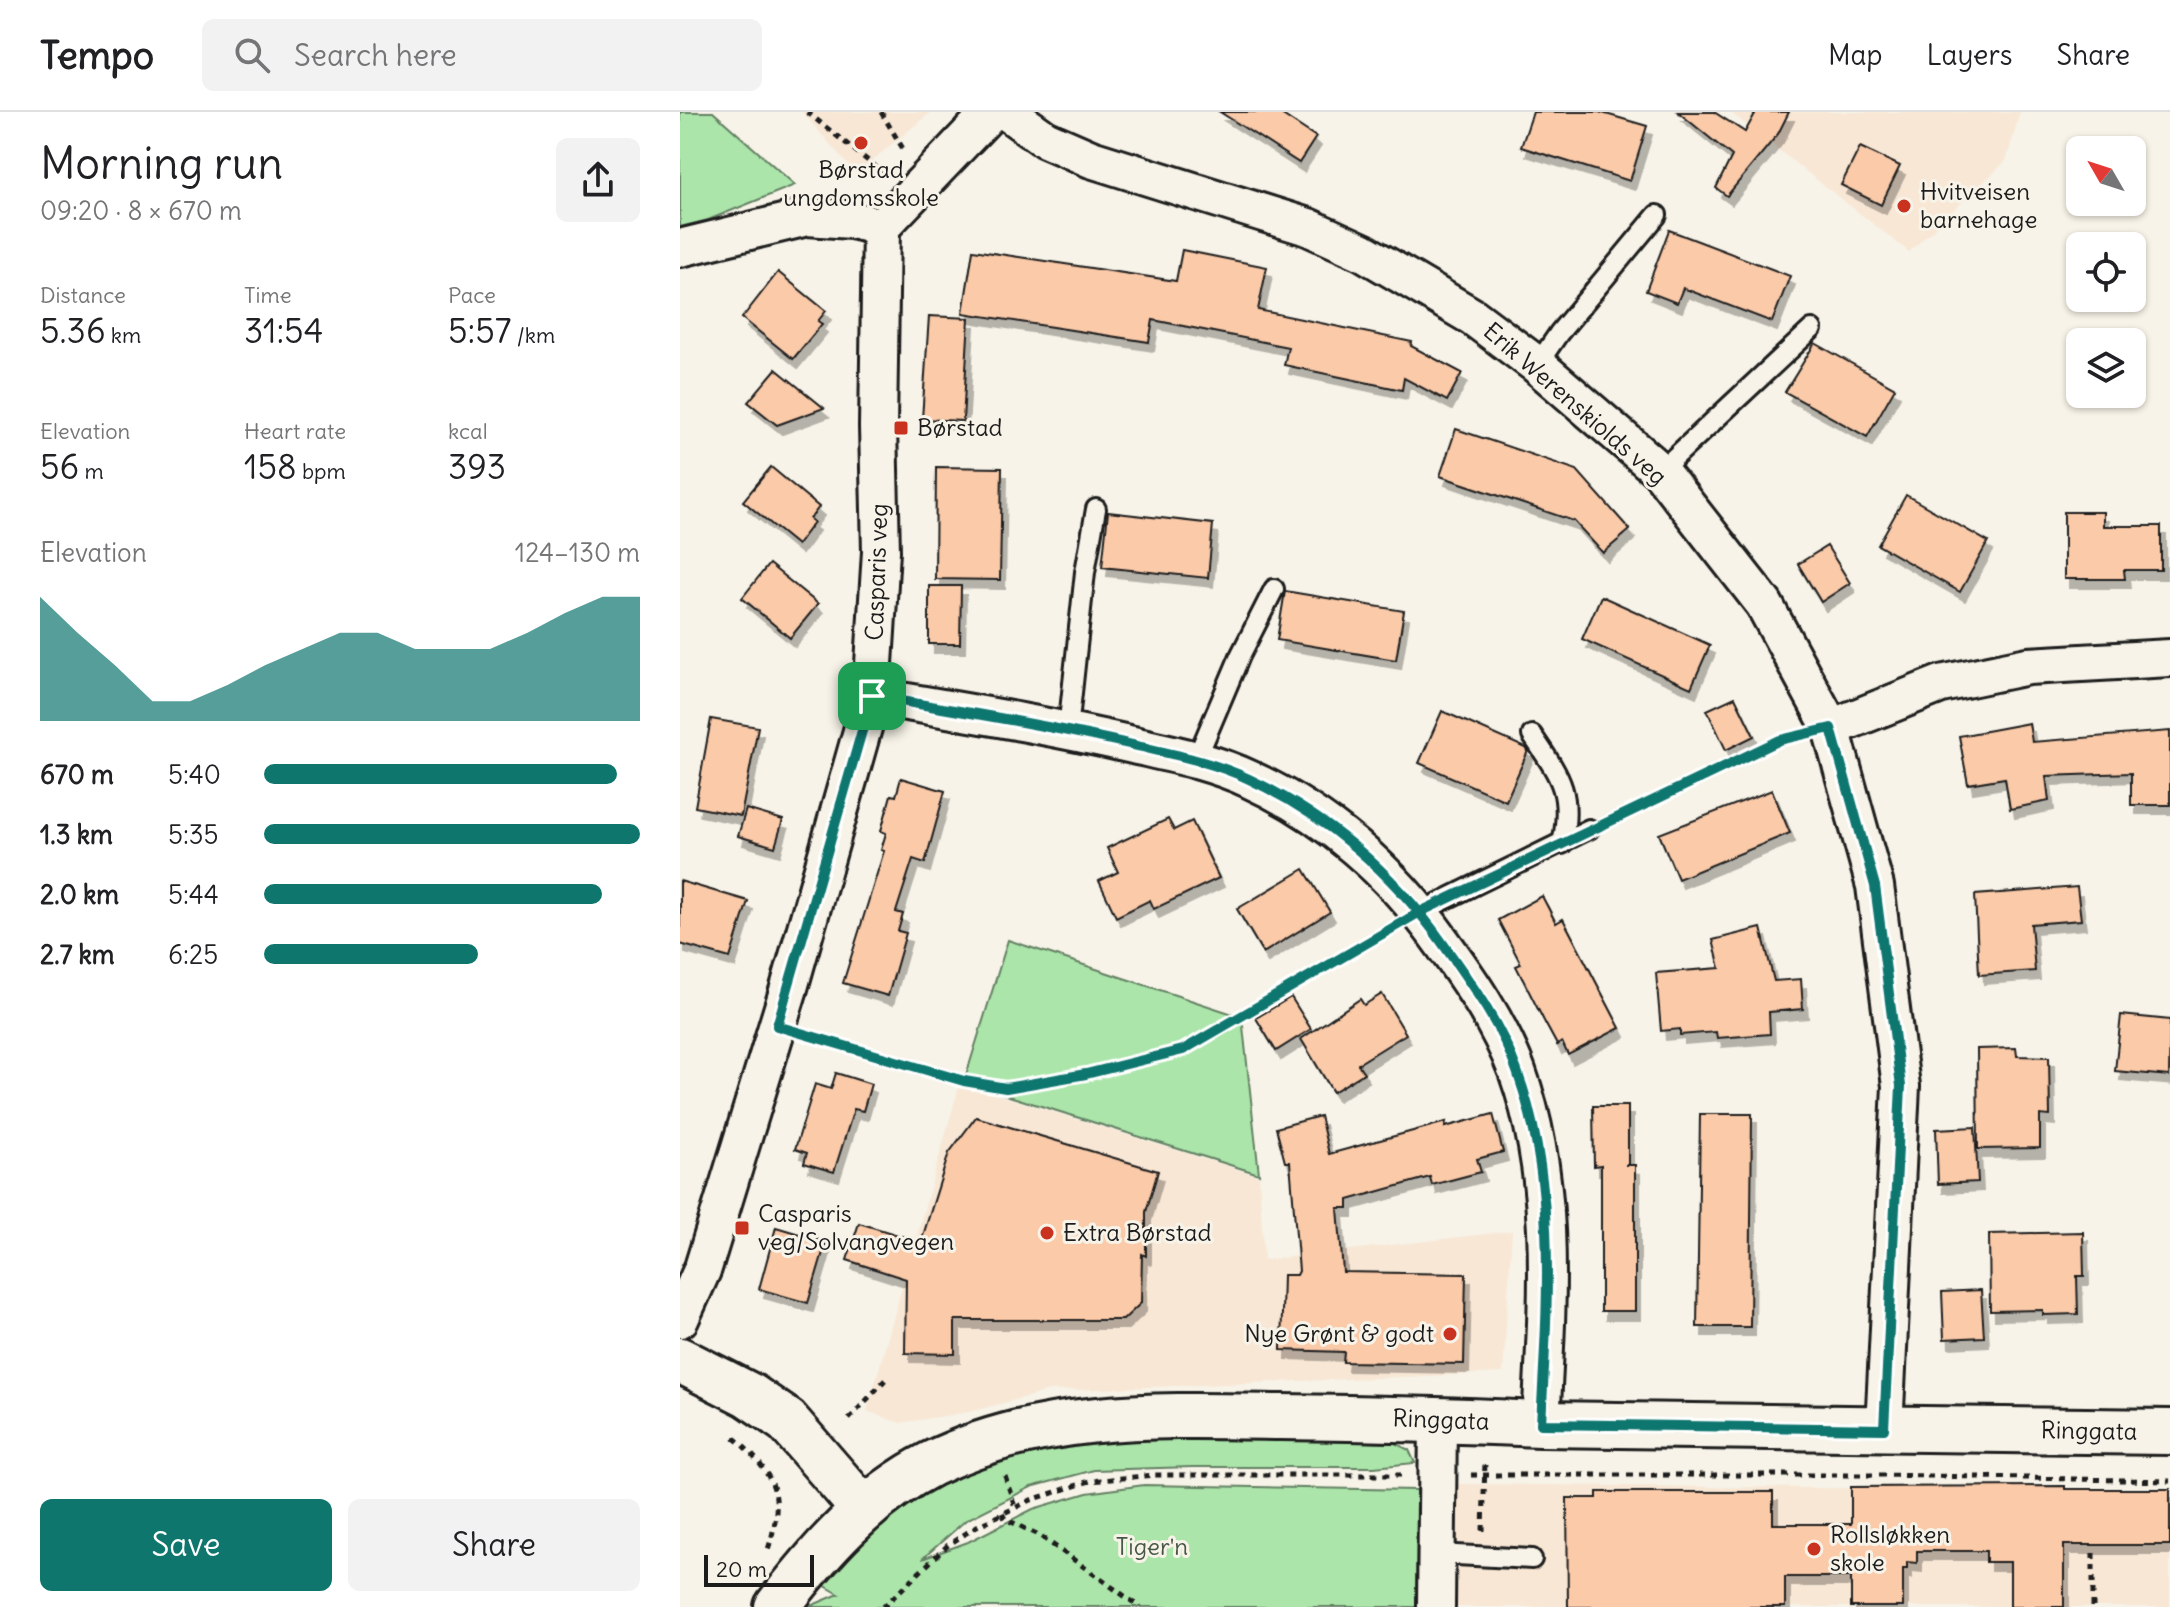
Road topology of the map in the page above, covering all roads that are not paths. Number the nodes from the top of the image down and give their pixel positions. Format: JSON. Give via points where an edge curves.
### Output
{"nodes":[{"id":1,"x":991,"y":112,"type":"edge"},
{"id":2,"x":1007,"y":112,"type":"edge"},
{"id":3,"x":1657,"y":215,"type":"dead end"},
{"id":4,"x":867,"y":224,"type":"junction"},
{"id":5,"x":680,"y":248,"type":"edge"},
{"id":6,"x":1812,"y":329,"type":"dead end"},
{"id":7,"x":1537,"y":365,"type":"junction"},
{"id":8,"x":1660,"y":471,"type":"junction"},
{"id":9,"x":1096,"y":509,"type":"dead end"},
{"id":10,"x":1274,"y":589,"type":"dead end"},
{"id":11,"x":2170,"y":658,"type":"edge"},
{"id":12,"x":872,"y":696,"type":"junction"},
{"id":13,"x":1831,"y":728,"type":"junction"},
{"id":14,"x":1068,"y":730,"type":"junction"},
{"id":15,"x":1532,"y":735,"type":"dead end"},
{"id":16,"x":1196,"y":760,"type":"junction"},
{"id":17,"x":1589,"y":829,"type":"road end"},
{"id":18,"x":1562,"y":844,"type":"junction"},
{"id":19,"x":1420,"y":912,"type":"junction"},
{"id":20,"x":680,"y":1319,"type":"edge"},
{"id":21,"x":680,"y":1360,"type":"edge"},
{"id":22,"x":1438,"y":1419,"type":"junction"},
{"id":23,"x":1541,"y":1424,"type":"junction"},
{"id":24,"x":1884,"y":1429,"type":"junction"},
{"id":25,"x":2170,"y":1432,"type":"edge"},
{"id":26,"x":864,"y":1510,"type":"junction"},
{"id":27,"x":1437,"y":1554,"type":"junction"},
{"id":28,"x":1532,"y":1559,"type":"dead end"},
{"id":29,"x":777,"y":1607,"type":"edge"},
{"id":30,"x":1436,"y":1607,"type":"edge"}],
"edges":[{"from":1,"to":4,"type":"street"},
{"from":2,"to":7,"type":"street","name":"Erik Werenskiolds veg","via":[[1045,139],[1091,159],[1308,227],[1363,252],[1473,317]]},
{"from":3,"to":7,"type":"lane"},
{"from":4,"to":5,"type":"street","via":[[807,217]]},
{"from":4,"to":12,"type":"street","name":"Casparis veg","via":[[881,551]]},
{"from":6,"to":8,"type":"lane"},
{"from":7,"to":8,"type":"street","name":"Erik Werenskiolds veg"},
{"from":8,"to":13,"type":"street","name":"Erik Werenskiolds veg","via":[[1764,604]]},
{"from":9,"to":14,"type":"lane"},
{"from":10,"to":16,"type":"lane"},
{"from":11,"to":13,"type":"street","via":[[2028,666],[1941,684]]},
{"from":12,"to":14,"type":"street"},
{"from":12,"to":20,"type":"street","name":"Casparis veg","via":[[703,1268]]},
{"from":13,"to":24,"type":"street","name":"Erik Werenskiolds veg","via":[[1875,886],[1901,1086]]},
{"from":14,"to":16,"type":"street"},
{"from":15,"to":18,"type":"lane","via":[[1565,790]]},
{"from":16,"to":19,"type":"street","via":[[1248,778],[1333,829]]},
{"from":17,"to":18,"type":"lane"},
{"from":18,"to":19,"type":"lane"},
{"from":19,"to":23,"type":"street","via":[[1493,1019],[1517,1071],[1533,1131],[1548,1262]]},
{"from":21,"to":26,"type":"main road","via":[[787,1421]]},
{"from":22,"to":23,"type":"main road","name":"Ringgata"},
{"from":22,"to":26,"type":"main road","name":"Ringgata","via":[[1181,1415],[1058,1423],[994,1439],[930,1465]]},
{"from":22,"to":27,"type":"street"},
{"from":23,"to":24,"type":"main road","name":"Ringgata"},
{"from":24,"to":25,"type":"main road","name":"Ringgata"},
{"from":26,"to":29,"type":"main road","name":"Ringgata"},
{"from":27,"to":28,"type":"lane"},
{"from":27,"to":30,"type":"street"}]}
